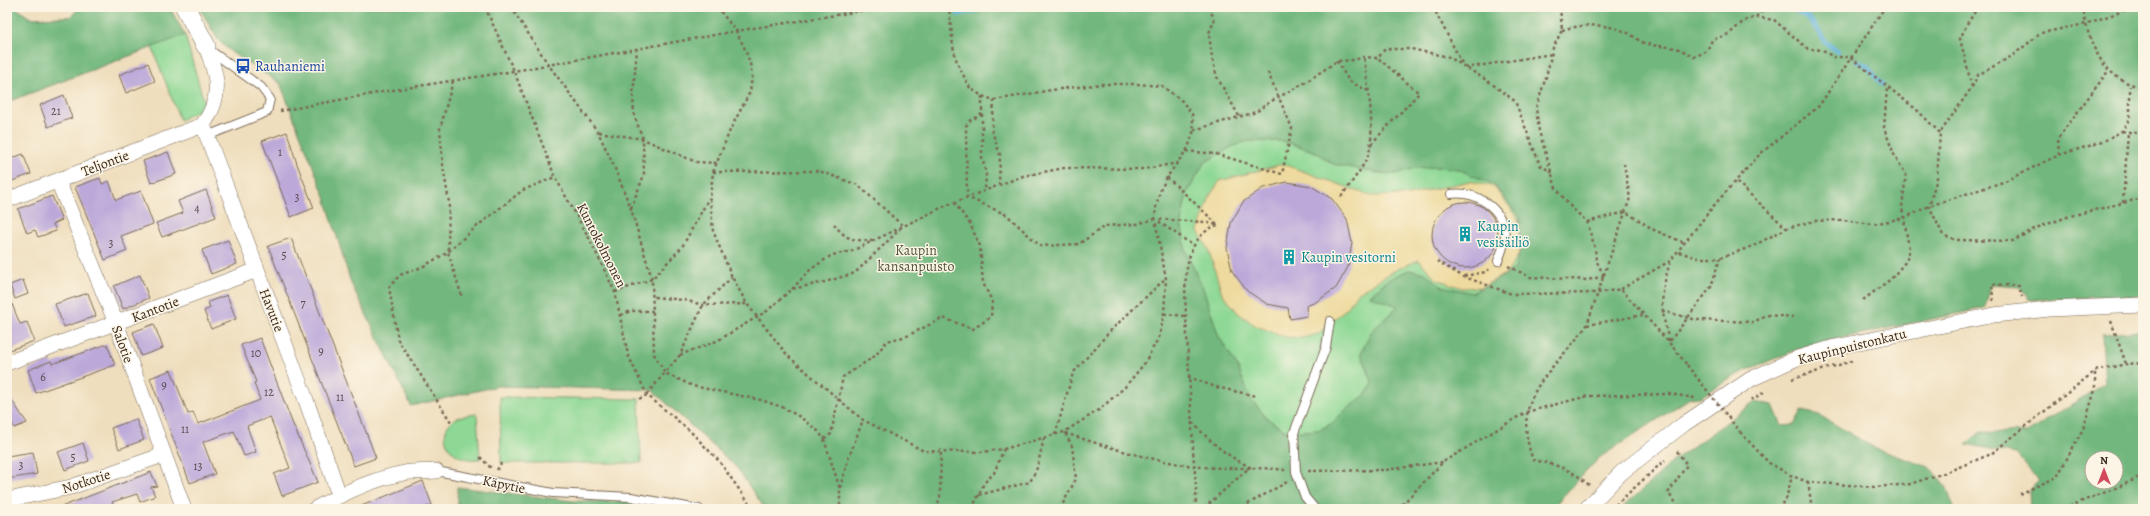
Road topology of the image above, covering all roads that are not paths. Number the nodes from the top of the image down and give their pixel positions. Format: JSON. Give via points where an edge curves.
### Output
{"nodes":[{"id":1,"x":185,"y":7,"type":"edge"},
{"id":2,"x":206,"y":46,"type":"junction"},
{"id":3,"x":205,"y":131,"type":"junction"},
{"id":4,"x":58,"y":181,"type":"junction"},
{"id":5,"x":1451,"y":194,"type":"dead end"},
{"id":6,"x":7,"y":200,"type":"edge"},
{"id":7,"x":1498,"y":261,"type":"road end"},
{"id":8,"x":257,"y":270,"type":"junction"},
{"id":9,"x":2143,"y":306,"type":"edge"},
{"id":10,"x":1330,"y":321,"type":"dead end"},
{"id":11,"x":116,"y":323,"type":"junction"},
{"id":12,"x":7,"y":364,"type":"edge"},
{"id":13,"x":163,"y":455,"type":"junction"},
{"id":14,"x":436,"y":471,"type":"joint"},
{"id":15,"x":339,"y":495,"type":"junction"},
{"id":16,"x":7,"y":500,"type":"edge"},
{"id":17,"x":184,"y":509,"type":"edge"},
{"id":18,"x":315,"y":509,"type":"edge"},
{"id":19,"x":699,"y":509,"type":"edge"},
{"id":20,"x":1315,"y":509,"type":"edge"},
{"id":21,"x":1586,"y":509,"type":"edge"}],
"edges":[{"from":1,"to":2,"type":"street"},
{"from":2,"to":3,"type":"street","via":[[218,86],[216,101]]},
{"from":2,"to":3,"type":"lane","via":[[220,59],[261,87],[270,99],[267,112]]},
{"from":3,"to":4,"type":"street","name":"Teljontie"},
{"from":3,"to":8,"type":"street","name":"Havutie"},
{"from":4,"to":6,"type":"street","name":"Teljontie"},
{"from":4,"to":11,"type":"street","name":"Salotie"},
{"from":5,"to":7,"type":"lane","via":[[1462,192],[1476,195],[1496,212],[1505,234]]},
{"from":8,"to":11,"type":"street","name":"Kantotie"},
{"from":8,"to":15,"type":"street","name":"Havutie"},
{"from":9,"to":21,"type":"street","name":"Kaupinpuistonkatu","via":[[2026,310],[1994,315],[1835,347],[1774,367],[1684,424],[1622,472]]},
{"from":10,"to":20,"type":"lane","via":[[1326,347],[1294,433],[1297,473],[1305,497]]},
{"from":11,"to":12,"type":"street","name":"Kantotie"},
{"from":11,"to":13,"type":"street","name":"Salotie"},
{"from":13,"to":16,"type":"street","name":"Notkotie","via":[[72,487]]},
{"from":13,"to":17,"type":"street","name":"Salotie"},
{"from":14,"to":15,"type":"street","name":"Käpytie","via":[[406,472]]},
{"from":14,"to":19,"type":"lane","name":"Käpytie","via":[[553,493],[630,496]]},
{"from":15,"to":18,"type":"street","name":"Käpytie"}]}
